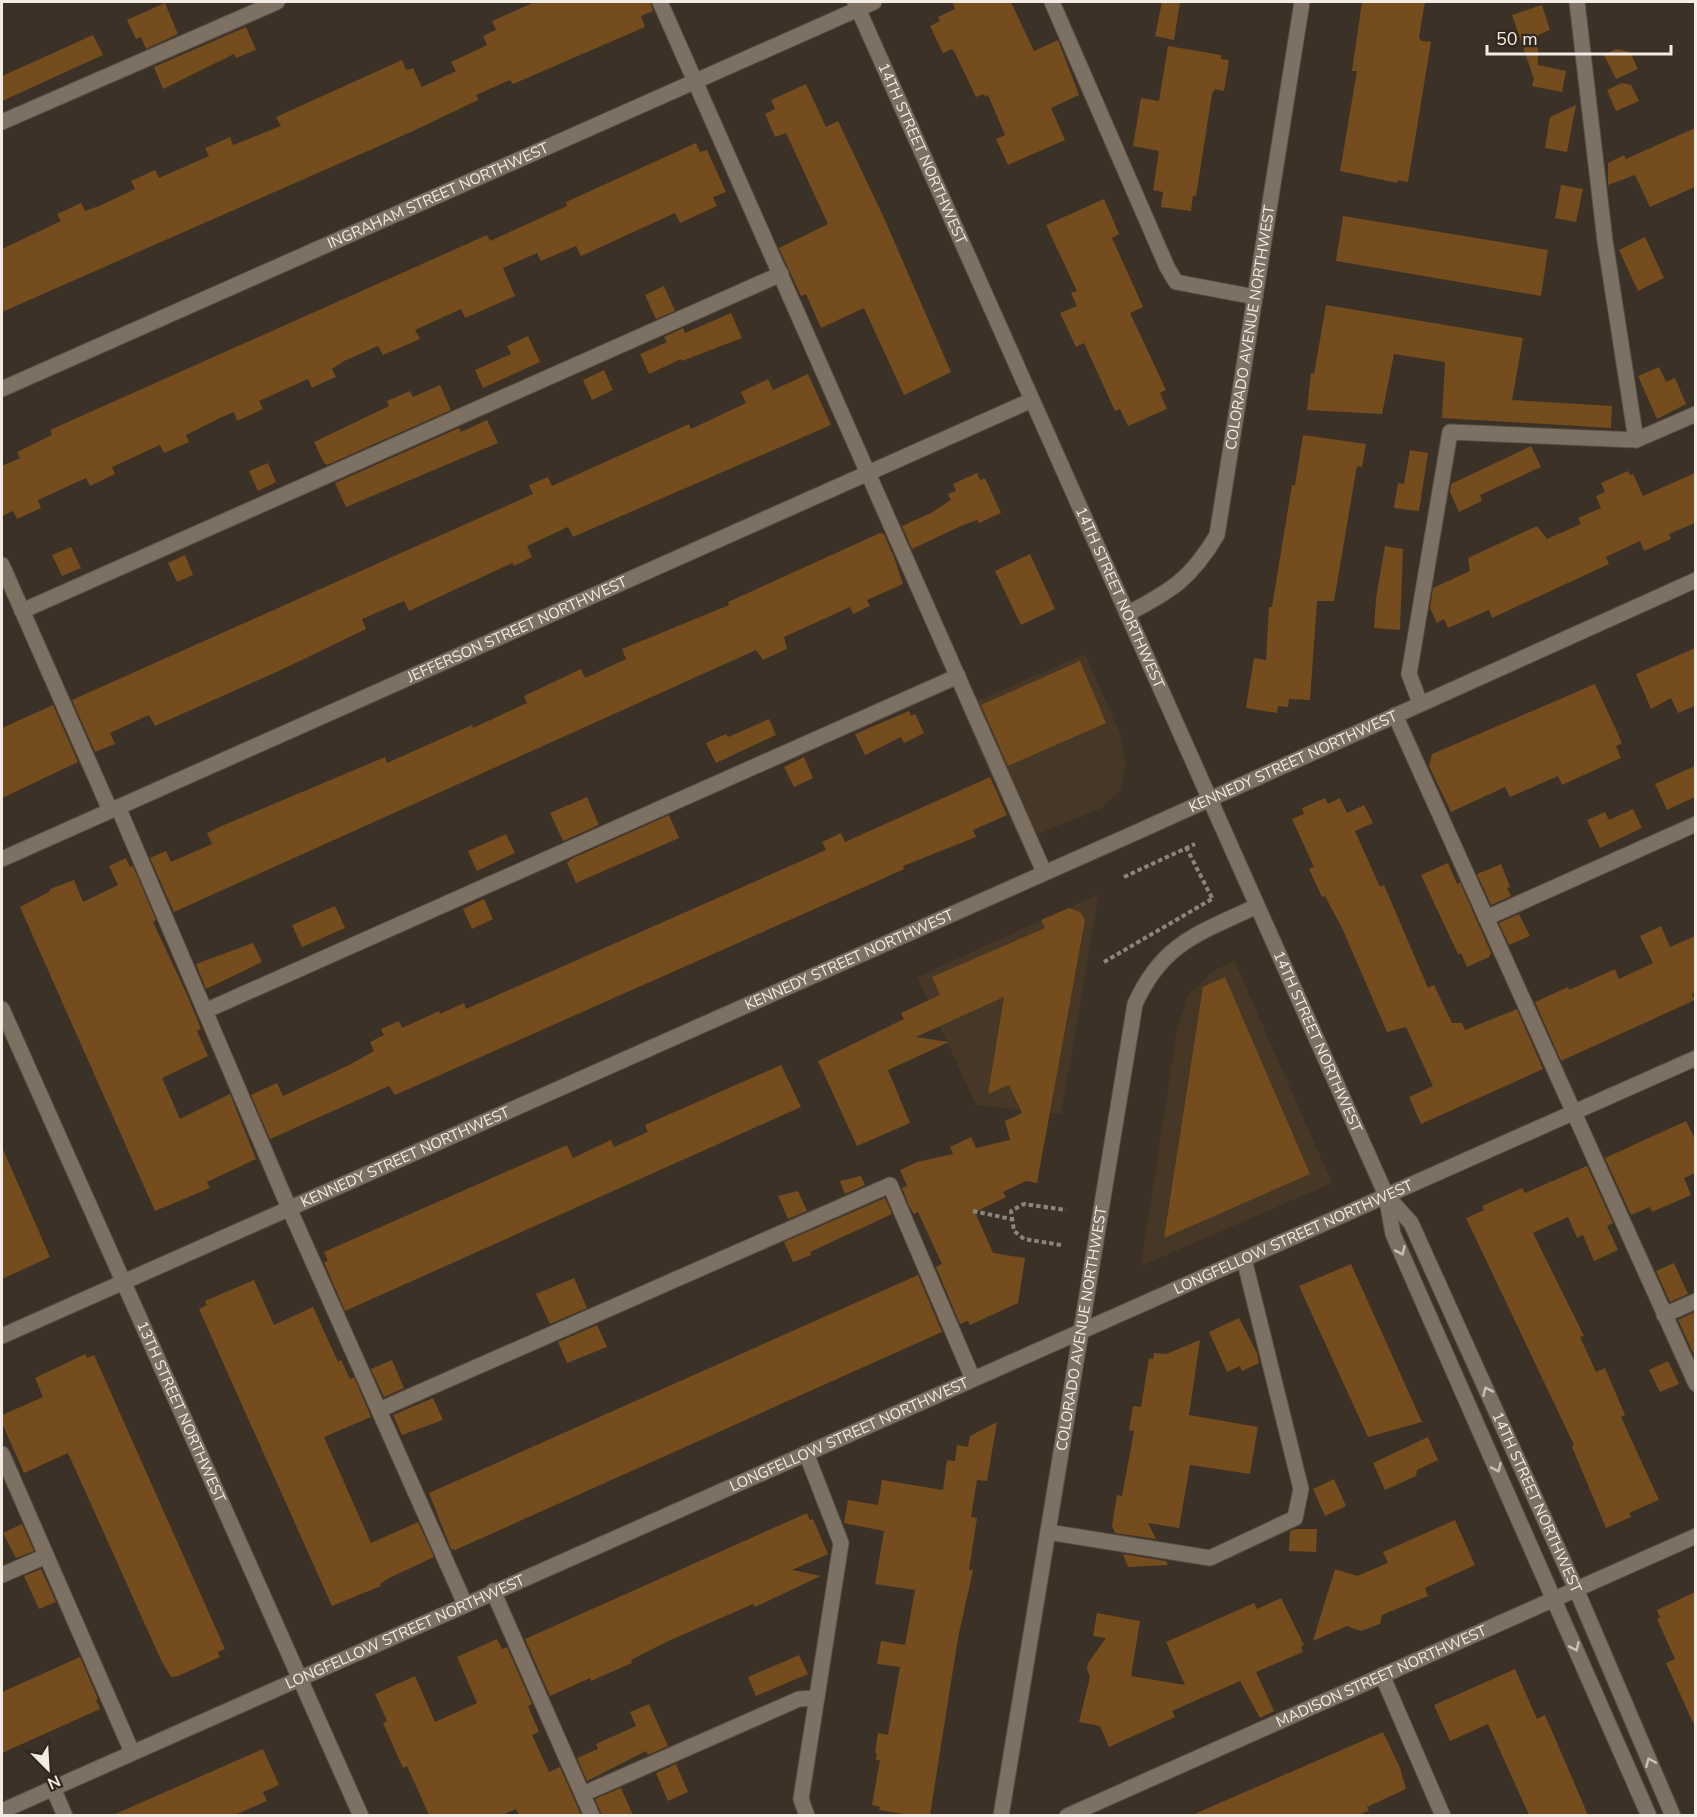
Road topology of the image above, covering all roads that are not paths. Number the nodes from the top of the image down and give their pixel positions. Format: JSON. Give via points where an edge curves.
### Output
{"nodes":[{"id":1,"x":277,"y":2,"type":"edge"},
{"id":2,"x":660,"y":2,"type":"edge"},
{"id":3,"x":874,"y":2,"type":"edge"},
{"id":4,"x":1052,"y":2,"type":"edge"},
{"id":5,"x":1302,"y":2,"type":"edge"},
{"id":6,"x":1577,"y":2,"type":"edge"},
{"id":7,"x":856,"y":5,"type":"edge"},
{"id":8,"x":695,"y":81,"type":"junction"},
{"id":9,"x":2,"y":122,"type":"edge"},
{"id":10,"x":781,"y":274,"type":"junction"},
{"id":11,"x":1255,"y":297,"type":"junction"},
{"id":12,"x":2,"y":389,"type":"edge"},
{"id":13,"x":1032,"y":400,"type":"junction"},
{"id":14,"x":1695,"y":414,"type":"edge"},
{"id":15,"x":1636,"y":440,"type":"junction"},
{"id":16,"x":869,"y":472,"type":"junction"},
{"id":17,"x":2,"y":565,"type":"edge"},
{"id":18,"x":1695,"y":580,"type":"edge"},
{"id":19,"x":22,"y":611,"type":"junction"},
{"id":20,"x":1127,"y":614,"type":"junction"},
{"id":21,"x":958,"y":676,"type":"junction"},
{"id":22,"x":1420,"y":703,"type":"junction"},
{"id":23,"x":1395,"y":715,"type":"junction"},
{"id":24,"x":1209,"y":797,"type":"junction"},
{"id":25,"x":114,"y":809,"type":"junction"},
{"id":26,"x":1695,"y":824,"type":"edge"},
{"id":27,"x":2,"y":859,"type":"edge"},
{"id":28,"x":1044,"y":872,"type":"junction"},
{"id":29,"x":1257,"y":906,"type":"junction"},
{"id":30,"x":1486,"y":918,"type":"junction"},
{"id":31,"x":2,"y":1009,"type":"edge"},
{"id":32,"x":205,"y":1011,"type":"junction"},
{"id":33,"x":1695,"y":1058,"type":"edge"},
{"id":34,"x":1573,"y":1113,"type":"junction"},
{"id":35,"x":1386,"y":1195,"type":"junction"},
{"id":36,"x":289,"y":1208,"type":"junction"},
{"id":37,"x":1244,"y":1259,"type":"junction"},
{"id":38,"x":123,"y":1282,"type":"junction"},
{"id":39,"x":1695,"y":1301,"type":"edge"},
{"id":40,"x":1664,"y":1315,"type":"junction"},
{"id":41,"x":1081,"y":1331,"type":"junction"},
{"id":42,"x":2,"y":1336,"type":"edge"},
{"id":43,"x":973,"y":1379,"type":"junction"},
{"id":44,"x":1695,"y":1384,"type":"edge"},
{"id":45,"x":379,"y":1410,"type":"junction"},
{"id":46,"x":806,"y":1453,"type":"junction"},
{"id":47,"x":2,"y":1454,"type":"edge"},
{"id":48,"x":1048,"y":1532,"type":"junction"},
{"id":49,"x":1695,"y":1536,"type":"edge"},
{"id":50,"x":46,"y":1556,"type":"junction"},
{"id":51,"x":2,"y":1575,"type":"edge"},
{"id":52,"x":1576,"y":1589,"type":"junction"},
{"id":53,"x":493,"y":1591,"type":"junction"},
{"id":54,"x":1554,"y":1599,"type":"junction"},
{"id":55,"x":465,"y":1604,"type":"junction"},
{"id":56,"x":1382,"y":1675,"type":"junction"},
{"id":57,"x":299,"y":1677,"type":"junction"},
{"id":58,"x":817,"y":1698,"type":"junction"},
{"id":59,"x":132,"y":1752,"type":"junction"},
{"id":60,"x":53,"y":1788,"type":"junction"},
{"id":61,"x":583,"y":1794,"type":"junction"},
{"id":62,"x":2,"y":1811,"type":"edge"},
{"id":63,"x":1086,"y":1812,"type":"edge"},
{"id":64,"x":65,"y":1815,"type":"edge"},
{"id":65,"x":361,"y":1815,"type":"edge"},
{"id":66,"x":592,"y":1815,"type":"edge"},
{"id":67,"x":807,"y":1815,"type":"edge"},
{"id":68,"x":1001,"y":1815,"type":"edge"},
{"id":69,"x":1067,"y":1815,"type":"edge"},
{"id":70,"x":1443,"y":1815,"type":"edge"},
{"id":71,"x":1649,"y":1815,"type":"edge"},
{"id":72,"x":1673,"y":1815,"type":"edge"}],
"edges":[{"from":1,"to":9,"type":"street"},
{"from":2,"to":8,"type":"street"},
{"from":3,"to":7,"type":"street","name":"INGRAHAM STREET NORTHWEST"},
{"from":4,"to":11,"type":"street","via":[[1176,282]]},
{"from":5,"to":11,"type":"street","name":"COLORADO AVENUE NORTHWEST"},
{"from":6,"to":15,"type":"street","via":[[1605,241]]},
{"from":7,"to":8,"type":"street","name":"INGRAHAM STREET NORTHWEST"},
{"from":7,"to":13,"type":"street","name":"14TH STREET NORTHWEST"},
{"from":8,"to":10,"type":"street"},
{"from":8,"to":12,"type":"street","name":"INGRAHAM STREET NORTHWEST"},
{"from":10,"to":16,"type":"street"},
{"from":10,"to":19,"type":"street"},
{"from":11,"to":20,"type":"street","name":"COLORADO AVENUE NORTHWEST","via":[[1217,535],[1200,563],[1175,586]]},
{"from":13,"to":16,"type":"street","name":"JEFFERSON STREET NORTHWEST"},
{"from":13,"to":20,"type":"street","name":"14TH STREET NORTHWEST"},
{"from":14,"to":15,"type":"street"},
{"from":15,"to":22,"type":"street","via":[[1450,432],[1409,674]]},
{"from":16,"to":21,"type":"street"},
{"from":16,"to":25,"type":"street","name":"JEFFERSON STREET NORTHWEST"},
{"from":17,"to":19,"type":"street"},
{"from":18,"to":22,"type":"street","name":"KENNEDY STREET NORTHWEST"},
{"from":19,"to":25,"type":"street"},
{"from":20,"to":24,"type":"street","name":"14TH STREET NORTHWEST"},
{"from":21,"to":28,"type":"street"},
{"from":21,"to":32,"type":"street"},
{"from":22,"to":23,"type":"street","name":"KENNEDY STREET NORTHWEST"},
{"from":23,"to":24,"type":"street","name":"KENNEDY STREET NORTHWEST"},
{"from":23,"to":30,"type":"street"},
{"from":24,"to":28,"type":"street","name":"KENNEDY STREET NORTHWEST"},
{"from":24,"to":29,"type":"street","name":"14TH STREET NORTHWEST"},
{"from":25,"to":27,"type":"street","name":"JEFFERSON STREET NORTHWEST"},
{"from":25,"to":32,"type":"street"},
{"from":26,"to":30,"type":"street"},
{"from":28,"to":36,"type":"street","name":"KENNEDY STREET NORTHWEST"},
{"from":29,"to":35,"type":"street","name":"14TH STREET NORTHWEST"},
{"from":29,"to":41,"type":"street","name":"COLORADO AVENUE NORTHWEST","via":[[1180,944],[1147,977],[1136,1004]]},
{"from":30,"to":34,"type":"street"},
{"from":31,"to":38,"type":"street","name":"13TH STREET NORTHWEST"},
{"from":32,"to":36,"type":"street"},
{"from":33,"to":34,"type":"street","name":"LONGFELLOW STREET NORTHWEST"},
{"from":34,"to":35,"type":"street","name":"LONGFELLOW STREET NORTHWEST"},
{"from":34,"to":40,"type":"street"},
{"from":35,"to":37,"type":"street","name":"LONGFELLOW STREET NORTHWEST"},
{"from":52,"to":35,"type":"street","name":"14TH STREET NORTHWEST","one_way":true,"via":[[1411,1223]]},
{"from":35,"to":54,"type":"street","name":"14TH STREET NORTHWEST","one_way":true,"via":[[1393,1234]]},
{"from":36,"to":38,"type":"street","name":"KENNEDY STREET NORTHWEST"},
{"from":36,"to":45,"type":"street"},
{"from":37,"to":41,"type":"street","name":"LONGFELLOW STREET NORTHWEST"},
{"from":37,"to":48,"type":"street","via":[[1301,1489],[1294,1518],[1210,1558]]},
{"from":38,"to":42,"type":"street","name":"KENNEDY STREET NORTHWEST"},
{"from":38,"to":57,"type":"street","name":"13TH STREET NORTHWEST"},
{"from":39,"to":40,"type":"street"},
{"from":40,"to":44,"type":"street"},
{"from":41,"to":43,"type":"street","name":"LONGFELLOW STREET NORTHWEST"},
{"from":41,"to":48,"type":"street","name":"COLORADO AVENUE NORTHWEST"},
{"from":43,"to":45,"type":"street","via":[[890,1185]]},
{"from":43,"to":46,"type":"street","name":"LONGFELLOW STREET NORTHWEST"},
{"from":45,"to":55,"type":"street"},
{"from":46,"to":53,"type":"street","name":"LONGFELLOW STREET NORTHWEST"},
{"from":46,"to":58,"type":"street","via":[[841,1543]]},
{"from":47,"to":50,"type":"street"},
{"from":48,"to":68,"type":"street","name":"COLORADO AVENUE NORTHWEST"},
{"from":49,"to":52,"type":"street","name":"MADISON STREET NORTHWEST"},
{"from":50,"to":51,"type":"street"},
{"from":50,"to":59,"type":"street"},
{"from":52,"to":54,"type":"street","name":"MADISON STREET NORTHWEST"},
{"from":72,"to":52,"type":"street","name":"14TH STREET NORTHWEST","one_way":true},
{"from":53,"to":55,"type":"street","name":"LONGFELLOW STREET NORTHWEST"},
{"from":53,"to":61,"type":"street"},
{"from":54,"to":56,"type":"street","name":"MADISON STREET NORTHWEST"},
{"from":54,"to":71,"type":"street","name":"14TH STREET NORTHWEST","one_way":true},
{"from":55,"to":57,"type":"street","name":"LONGFELLOW STREET NORTHWEST"},
{"from":56,"to":63,"type":"street","name":"MADISON STREET NORTHWEST"},
{"from":56,"to":70,"type":"street"},
{"from":57,"to":59,"type":"street","name":"LONGFELLOW STREET NORTHWEST"},
{"from":57,"to":65,"type":"street","name":"13TH STREET NORTHWEST"},
{"from":58,"to":61,"type":"street","via":[[799,1699]]},
{"from":58,"to":67,"type":"street","via":[[801,1799]]},
{"from":59,"to":60,"type":"street","name":"LONGFELLOW STREET NORTHWEST"},
{"from":60,"to":62,"type":"street","name":"LONGFELLOW STREET NORTHWEST"},
{"from":60,"to":64,"type":"street"},
{"from":61,"to":66,"type":"street"},
{"from":63,"to":69,"type":"street","name":"MADISON STREET NORTHWEST"}]}
